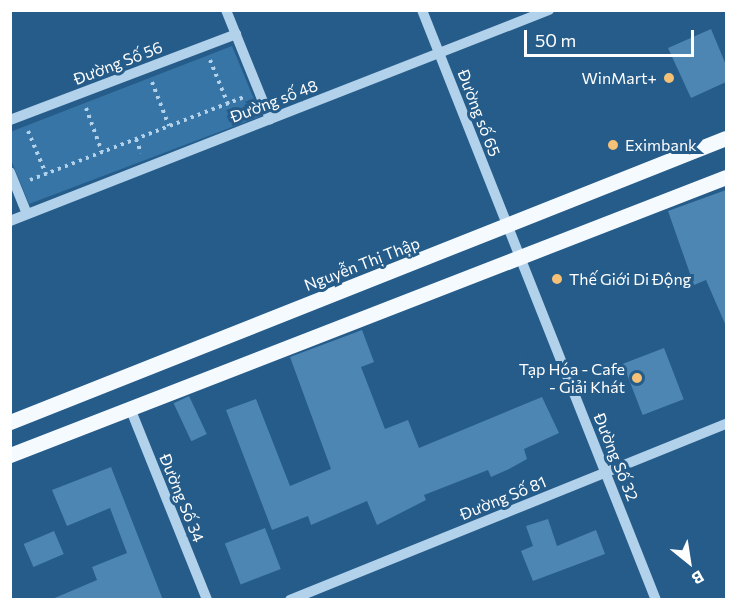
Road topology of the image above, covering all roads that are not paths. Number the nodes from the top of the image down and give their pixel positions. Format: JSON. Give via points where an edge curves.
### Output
{"nodes":[{"id":1,"x":226,"y":10,"type":"edge"},
{"id":2,"x":423,"y":10,"type":"edge"},
{"id":3,"x":549,"y":10,"type":"edge"},
{"id":4,"x":236,"y":34,"type":"junction"},
{"id":5,"x":439,"y":53,"type":"junction"},
{"id":6,"x":270,"y":119,"type":"junction"},
{"id":7,"x":10,"y":120,"type":"edge"},
{"id":8,"x":726,"y":138,"type":"edge"},
{"id":9,"x":10,"y":172,"type":"edge"},
{"id":10,"x":726,"y":177,"type":"edge"},
{"id":11,"x":27,"y":214,"type":"junction"},
{"id":12,"x":10,"y":220,"type":"edge"},
{"id":13,"x":507,"y":226,"type":"junction"},
{"id":14,"x":520,"y":259,"type":"junction"},
{"id":15,"x":130,"y":408,"type":"junction"},
{"id":16,"x":10,"y":422,"type":"edge"},
{"id":17,"x":726,"y":424,"type":"edge"},
{"id":18,"x":10,"y":455,"type":"edge"},
{"id":19,"x":606,"y":473,"type":"junction"},
{"id":20,"x":207,"y":600,"type":"edge"},
{"id":21,"x":290,"y":600,"type":"edge"},
{"id":22,"x":656,"y":600,"type":"edge"}],
"edges":[{"from":1,"to":4,"type":"street"},
{"from":2,"to":5,"type":"street","name":"Đường số 65"},
{"from":3,"to":5,"type":"street","name":"Đường số 48"},
{"from":4,"to":6,"type":"street"},
{"from":4,"to":7,"type":"street","name":"Đường Số 56"},
{"from":5,"to":6,"type":"street","name":"Đường số 48"},
{"from":5,"to":13,"type":"street","name":"Đường số 65"},
{"from":6,"to":11,"type":"street","name":"Đường số 48"},
{"from":8,"to":13,"type":"main road","name":"Nguyễn Thị Thập"},
{"from":9,"to":11,"type":"street"},
{"from":10,"to":14,"type":"main road"},
{"from":11,"to":12,"type":"street","name":"Đường số 48"},
{"from":13,"to":14,"type":"street","name":"Đường số 65"},
{"from":13,"to":16,"type":"main road","name":"Nguyễn Thị Thập"},
{"from":14,"to":15,"type":"main road"},
{"from":14,"to":19,"type":"street","name":"Đường Số 32"},
{"from":15,"to":18,"type":"main road"},
{"from":15,"to":20,"type":"street","name":"Đường Số 34"},
{"from":17,"to":19,"type":"street","name":"Đường Số 81"},
{"from":19,"to":21,"type":"street","name":"Đường Số 81"},
{"from":19,"to":22,"type":"street","name":"Đường Số 32"}]}
